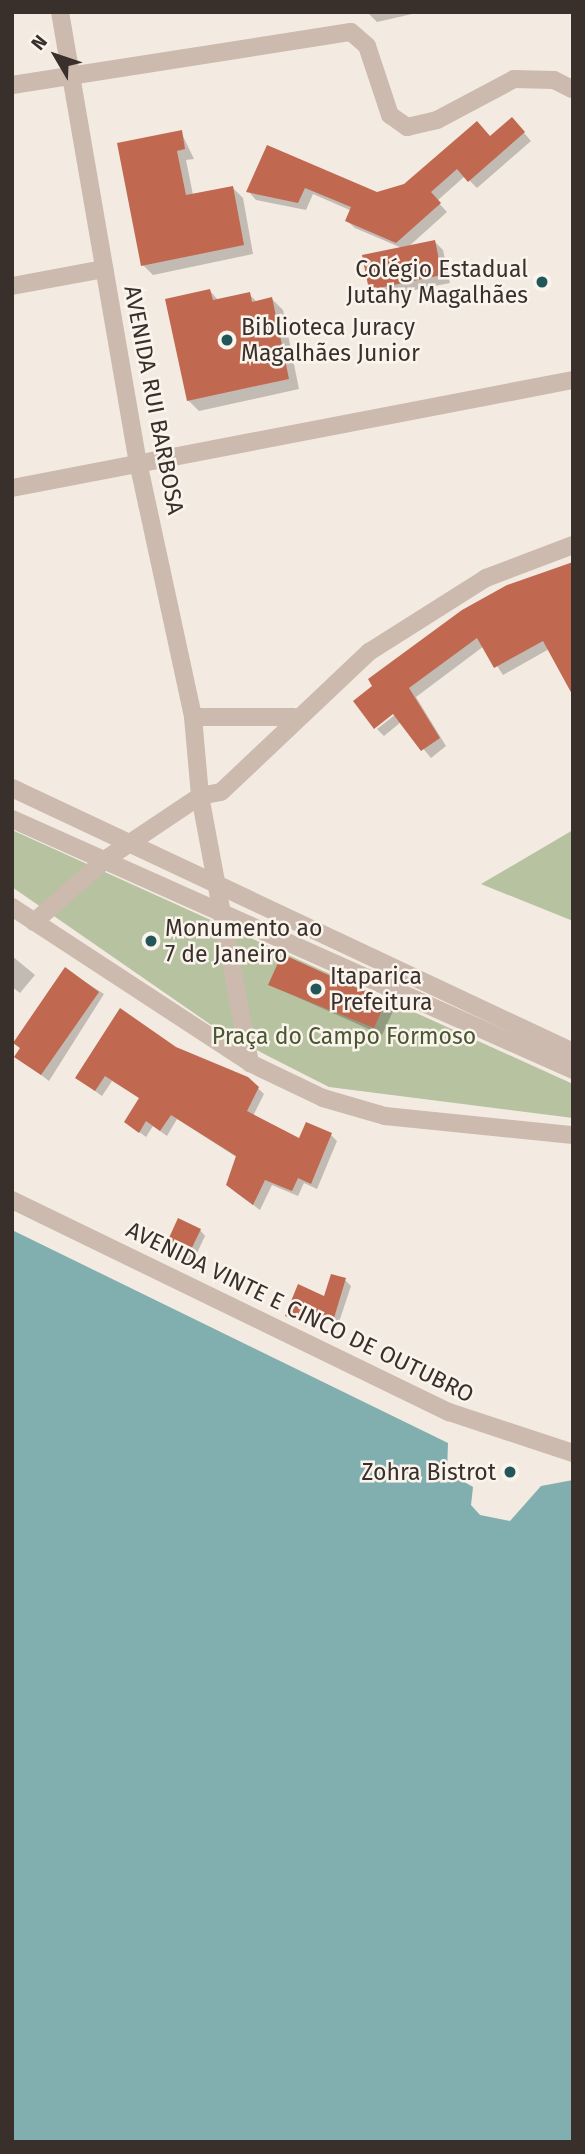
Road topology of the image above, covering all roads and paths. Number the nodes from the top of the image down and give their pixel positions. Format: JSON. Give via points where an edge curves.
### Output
{"nodes":[{"id":1,"x":60,"y":12,"type":"edge"},
{"id":2,"x":73,"y":74,"type":"junction"},
{"id":3,"x":12,"y":85,"type":"edge"},
{"id":4,"x":572,"y":89,"type":"edge"},
{"id":5,"x":104,"y":269,"type":"junction"},
{"id":6,"x":12,"y":286,"type":"edge"},
{"id":7,"x":573,"y":380,"type":"edge"},
{"id":8,"x":138,"y":462,"type":"junction"},
{"id":9,"x":12,"y":488,"type":"edge"},
{"id":10,"x":573,"y":545,"type":"edge"},
{"id":11,"x":193,"y":717,"type":"junction"},
{"id":12,"x":294,"y":717,"type":"junction"},
{"id":13,"x":12,"y":788,"type":"edge"},
{"id":14,"x":200,"y":796,"type":"junction"},
{"id":15,"x":12,"y":819,"type":"edge"},
{"id":16,"x":132,"y":844,"type":"junction"},
{"id":17,"x":106,"y":859,"type":"junction"},
{"id":18,"x":221,"y":890,"type":"junction"},
{"id":19,"x":12,"y":907,"type":"edge"},
{"id":20,"x":224,"y":911,"type":"junction"},
{"id":21,"x":34,"y":922,"type":"junction"},
{"id":22,"x":465,"y":1013,"type":"junction"},
{"id":23,"x":573,"y":1052,"type":"edge"},
{"id":24,"x":250,"y":1063,"type":"junction"},
{"id":25,"x":573,"y":1070,"type":"edge"},
{"id":26,"x":573,"y":1135,"type":"edge"},
{"id":27,"x":12,"y":1200,"type":"edge"},
{"id":28,"x":573,"y":1453,"type":"edge"}],
"edges":[{"from":1,"to":2,"type":"street","name":"AVENIDA RUI BARBOSA"},
{"from":2,"to":3,"type":"street"},
{"from":2,"to":4,"type":"street","via":[[351,32],[367,46],[390,115],[407,127],[437,120],[514,79],[554,80]]},
{"from":2,"to":5,"type":"street","name":"AVENIDA RUI BARBOSA"},
{"from":5,"to":6,"type":"street"},
{"from":5,"to":8,"type":"street","name":"AVENIDA RUI BARBOSA"},
{"from":7,"to":8,"type":"street"},
{"from":8,"to":9,"type":"street"},
{"from":8,"to":11,"type":"street","name":"AVENIDA RUI BARBOSA"},
{"from":10,"to":12,"type":"street","via":[[522,562],[443,601],[369,652]]},
{"from":11,"to":12,"type":"street"},
{"from":11,"to":14,"type":"street","name":"AVENIDA RUI BARBOSA"},
{"from":12,"to":14,"type":"street","via":[[221,792]]},
{"from":13,"to":16,"type":"street"},
{"from":14,"to":16,"type":"street"},
{"from":14,"to":18,"type":"street","name":"AVENIDA RUI BARBOSA"},
{"from":15,"to":17,"type":"street"},
{"from":16,"to":17,"type":"street"},
{"from":16,"to":18,"type":"street"},
{"from":17,"to":20,"type":"street"},
{"from":17,"to":21,"type":"street"},
{"from":18,"to":20,"type":"street","name":"AVENIDA RUI BARBOSA"},
{"from":18,"to":22,"type":"street"},
{"from":19,"to":21,"type":"street"},
{"from":20,"to":22,"type":"street"},
{"from":20,"to":24,"type":"street","name":"AVENIDA RUI BARBOSA"},
{"from":21,"to":24,"type":"street"},
{"from":22,"to":23,"type":"street"},
{"from":22,"to":25,"type":"street"},
{"from":24,"to":26,"type":"street","via":[[367,1113]]},
{"from":27,"to":28,"type":"street","name":"AVENIDA VINTE E CINCO DE OUTUBRO","via":[[449,1412]]}]}
